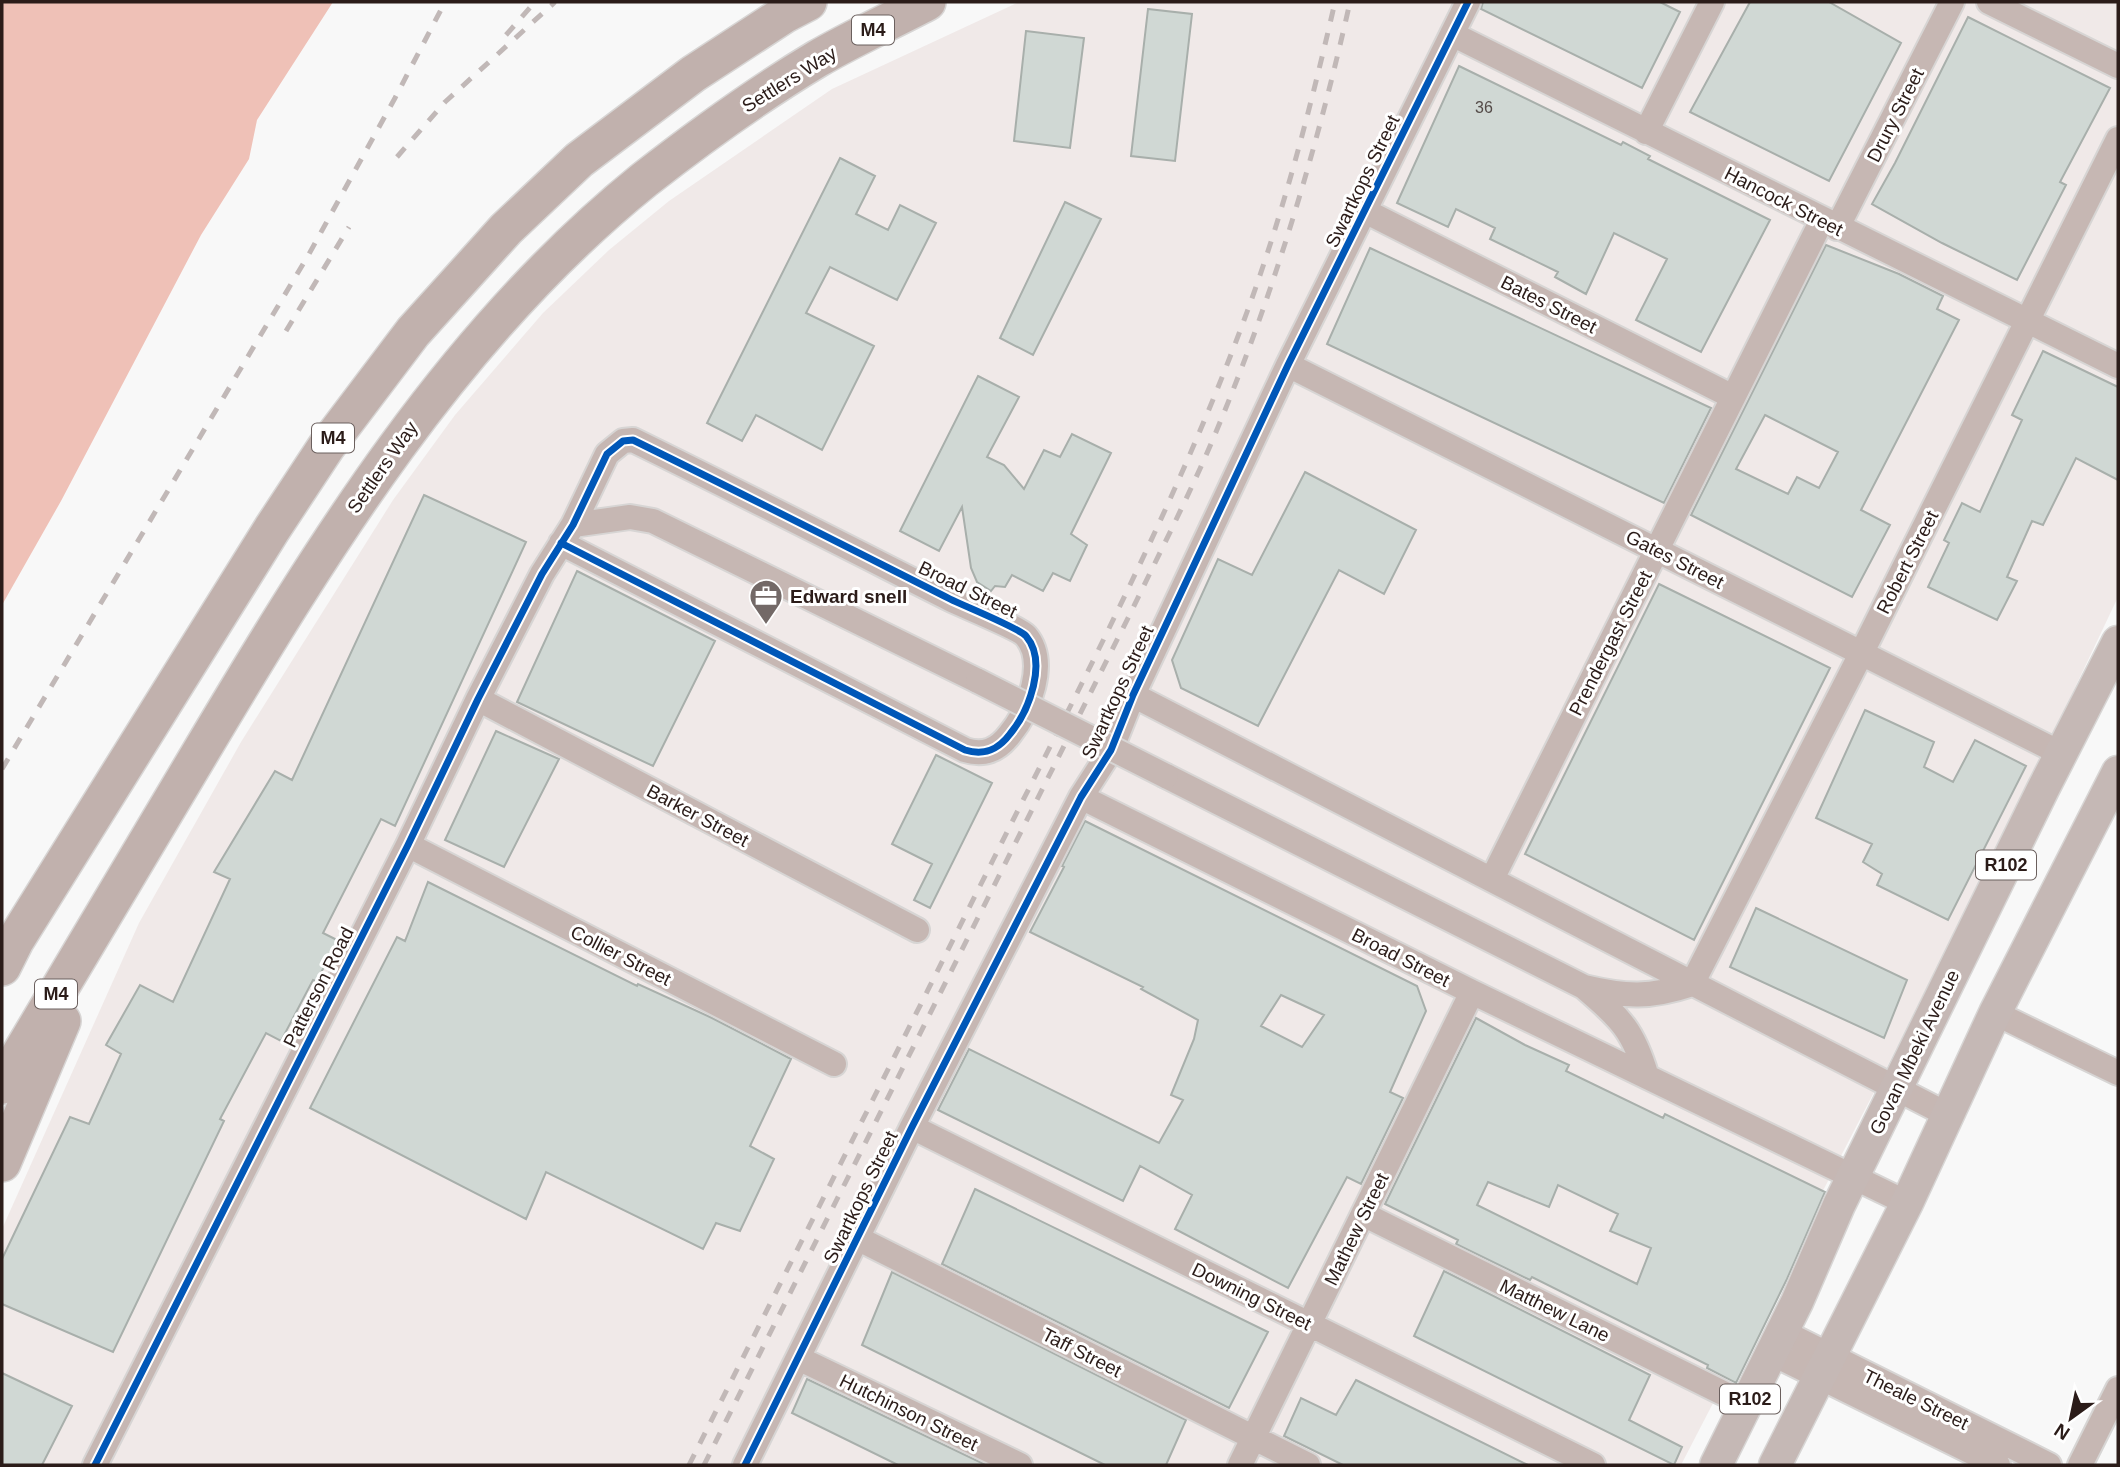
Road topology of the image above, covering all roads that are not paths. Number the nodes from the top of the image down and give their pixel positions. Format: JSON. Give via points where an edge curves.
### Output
{"nodes":[{"id":1,"x":927,"y":2,"type":"edge"},
{"id":2,"x":1468,"y":2,"type":"edge"},
{"id":3,"x":1712,"y":2,"type":"edge"},
{"id":4,"x":1952,"y":2,"type":"edge"},
{"id":5,"x":1989,"y":2,"type":"edge"},
{"id":6,"x":797,"y":6,"type":"edge"},
{"id":7,"x":1452,"y":34,"type":"junction"},
{"id":8,"x":2118,"y":66,"type":"edge"},
{"id":9,"x":1646,"y":132,"type":"junction"},
{"id":10,"x":2118,"y":139,"type":"edge"},
{"id":11,"x":1365,"y":211,"type":"junction"},
{"id":12,"x":1830,"y":224,"type":"junction"},
{"id":13,"x":2028,"y":320,"type":"junction"},
{"id":14,"x":1288,"y":365,"type":"junction"},
{"id":15,"x":2118,"y":366,"type":"edge"},
{"id":16,"x":1733,"y":397,"type":"junction"},
{"id":17,"x":567,"y":534,"type":"junction"},
{"id":18,"x":1657,"y":550,"type":"junction"},
{"id":19,"x":2118,"y":642,"type":"edge"},
{"id":20,"x":1862,"y":652,"type":"junction"},
{"id":21,"x":1133,"y":695,"type":"junction"},
{"id":22,"x":478,"y":699,"type":"junction"},
{"id":23,"x":2062,"y":754,"type":"junction"},
{"id":24,"x":2118,"y":772,"type":"edge"},
{"id":25,"x":1081,"y":797,"type":"junction"},
{"id":26,"x":408,"y":845,"type":"junction"},
{"id":27,"x":1492,"y":878,"type":"junction"},
{"id":28,"x":111,"y":904,"type":"junction"},
{"id":29,"x":917,"y":930,"type":"dead end"},
{"id":30,"x":6,"y":955,"type":"edge"},
{"id":31,"x":1692,"y":984,"type":"junction"},
{"id":32,"x":1584,"y":987,"type":"junction"},
{"id":33,"x":1472,"y":992,"type":"junction"},
{"id":34,"x":1995,"y":1013,"type":"junction"},
{"id":35,"x":834,"y":1065,"type":"dead end"},
{"id":36,"x":2118,"y":1073,"type":"edge"},
{"id":37,"x":1647,"y":1077,"type":"junction"},
{"id":38,"x":2,"y":1084,"type":"edge"},
{"id":39,"x":1896,"y":1089,"type":"junction"},
{"id":40,"x":1948,"y":1115,"type":"junction"},
{"id":41,"x":912,"y":1127,"type":"junction"},
{"id":42,"x":2,"y":1163,"type":"edge"},
{"id":43,"x":1853,"y":1176,"type":"junction"},
{"id":44,"x":1907,"y":1203,"type":"junction"},
{"id":45,"x":1363,"y":1214,"type":"junction"},
{"id":46,"x":857,"y":1238,"type":"junction"},
{"id":47,"x":1309,"y":1324,"type":"junction"},
{"id":48,"x":1778,"y":1343,"type":"junction"},
{"id":49,"x":797,"y":1358,"type":"junction"},
{"id":50,"x":1825,"y":1367,"type":"junction"},
{"id":51,"x":2118,"y":1389,"type":"edge"},
{"id":52,"x":1747,"y":1405,"type":"junction"},
{"id":53,"x":1253,"y":1438,"type":"junction"},
{"id":54,"x":1551,"y":1456,"type":"edge"},
{"id":55,"x":95,"y":1465,"type":"edge"},
{"id":56,"x":745,"y":1465,"type":"edge"},
{"id":57,"x":1020,"y":1465,"type":"edge"},
{"id":58,"x":1240,"y":1465,"type":"edge"},
{"id":59,"x":1308,"y":1465,"type":"edge"},
{"id":60,"x":1592,"y":1465,"type":"edge"},
{"id":61,"x":1716,"y":1465,"type":"edge"},
{"id":62,"x":1775,"y":1465,"type":"edge"},
{"id":63,"x":1998,"y":1465,"type":"edge"},
{"id":64,"x":2049,"y":1465,"type":"edge"},
{"id":65,"x":2080,"y":1465,"type":"edge"}],
"edges":[{"from":1,"to":28,"type":"highway","name":"Settlers Way","number":"M4","via":[[818,59],[723,121],[643,181],[485,333],[412,424],[325,550]]},
{"from":2,"to":7,"type":"street","name":"Swartkops Street"},
{"from":3,"to":9,"type":"street"},
{"from":4,"to":12,"type":"street","name":"Drury Street"},
{"from":5,"to":8,"type":"street"},
{"from":6,"to":30,"type":"highway","number":"M4","via":[[693,74],[579,160],[506,229],[414,332],[287,505]]},
{"from":7,"to":9,"type":"street","name":"Hancock Street"},
{"from":7,"to":11,"type":"street","name":"Swartkops Street"},
{"from":9,"to":12,"type":"street","name":"Hancock Street"},
{"from":10,"to":13,"type":"street","name":"Robert Street"},
{"from":11,"to":14,"type":"street","name":"Swartkops Street"},
{"from":11,"to":16,"type":"street","name":"Bates Street"},
{"from":12,"to":13,"type":"street","name":"Hancock Street"},
{"from":12,"to":16,"type":"street","name":"Prendergast Street"},
{"from":13,"to":15,"type":"street","name":"Hancock Street"},
{"from":13,"to":20,"type":"street","name":"Robert Street"},
{"from":14,"to":18,"type":"street","name":"Gates Street"},
{"from":14,"to":21,"type":"street","name":"Swartkops Street"},
{"from":16,"to":18,"type":"street","name":"Prendergast Street"},
{"from":17,"to":17,"type":"street","name":"Broad Street","via":[[607,454],[633,440],[1025,634],[1036,657],[1032,692],[1005,742],[985,752],[965,750]]},
{"from":17,"to":22,"type":"street","name":"Patterson Road"},
{"from":17,"to":32,"type":"street","bridge":true,"via":[[629,517],[653,521]]},
{"from":18,"to":20,"type":"street","name":"Gates Street"},
{"from":18,"to":27,"type":"street","name":"Prendergast Street"},
{"from":19,"to":23,"type":"main road","name":"Govan Mbeki Avenue","number":"R102"},
{"from":20,"to":23,"type":"street","name":"Gates Street"},
{"from":20,"to":31,"type":"street","name":"Robert Street"},
{"from":21,"to":25,"type":"street","name":"Swartkops Street","via":[[1111,750]]},
{"from":21,"to":27,"type":"street"},
{"from":22,"to":26,"type":"street","name":"Patterson Road"},
{"from":22,"to":29,"type":"street","name":"Barker Street"},
{"from":23,"to":39,"type":"main road","name":"Govan Mbeki Avenue","number":"R102"},
{"from":24,"to":34,"type":"main road","number":"R102"},
{"from":25,"to":33,"type":"street","name":"Broad Street"},
{"from":25,"to":41,"type":"street","name":"Swartkops Street"},
{"from":26,"to":35,"type":"street","name":"Collier Street"},
{"from":26,"to":55,"type":"street","name":"Patterson Road"},
{"from":27,"to":31,"type":"street"},
{"from":28,"to":38,"type":"highway","name":"Settlers Way","number":"M4"},
{"from":28,"to":42,"type":"highway"},
{"from":31,"to":32,"type":"street","via":[[1666,993],[1632,996]]},
{"from":31,"to":39,"type":"street"},
{"from":32,"to":37,"type":"street","via":[[1633,1036]]},
{"from":33,"to":37,"type":"street","name":"Broad Street"},
{"from":33,"to":45,"type":"street","name":"Mathew Street"},
{"from":34,"to":36,"type":"street"},
{"from":34,"to":40,"type":"main road","number":"R102"},
{"from":37,"to":43,"type":"street","name":"Broad Street"},
{"from":39,"to":40,"type":"street"},
{"from":39,"to":43,"type":"main road","name":"Govan Mbeki Avenue","number":"R102"},
{"from":40,"to":44,"type":"main road","number":"R102"},
{"from":41,"to":46,"type":"street","name":"Swartkops Street"},
{"from":41,"to":47,"type":"street","name":"Downing Street"},
{"from":43,"to":44,"type":"street","name":"Broad Street"},
{"from":43,"to":48,"type":"main road","name":"Govan Mbeki Avenue","number":"R102"},
{"from":44,"to":50,"type":"main road","number":"R102"},
{"from":45,"to":47,"type":"street","name":"Mathew Street"},
{"from":45,"to":52,"type":"street","name":"Matthew Lane"},
{"from":46,"to":49,"type":"street","name":"Swartkops Street"},
{"from":46,"to":53,"type":"street","name":"Taff Street"},
{"from":47,"to":53,"type":"street","name":"Mathew Street"},
{"from":47,"to":54,"type":"street","name":"Downing Street"},
{"from":48,"to":50,"type":"street","name":"Theale Street"},
{"from":48,"to":52,"type":"main road","name":"Govan Mbeki Avenue","number":"R102"},
{"from":49,"to":56,"type":"street","name":"Swartkops Street"},
{"from":49,"to":57,"type":"street","name":"Hutchinson Street"},
{"from":50,"to":62,"type":"main road","number":"R102"},
{"from":50,"to":63,"type":"street","name":"Theale Street"},
{"from":50,"to":64,"type":"street","name":"Theale Street"},
{"from":51,"to":65,"type":"street"},
{"from":52,"to":61,"type":"main road","name":"Govan Mbeki Avenue","number":"R102"},
{"from":53,"to":58,"type":"street","name":"Mathew Street"},
{"from":53,"to":59,"type":"street","name":"Taff Street"},
{"from":54,"to":60,"type":"street","name":"Downing Street"}]}
